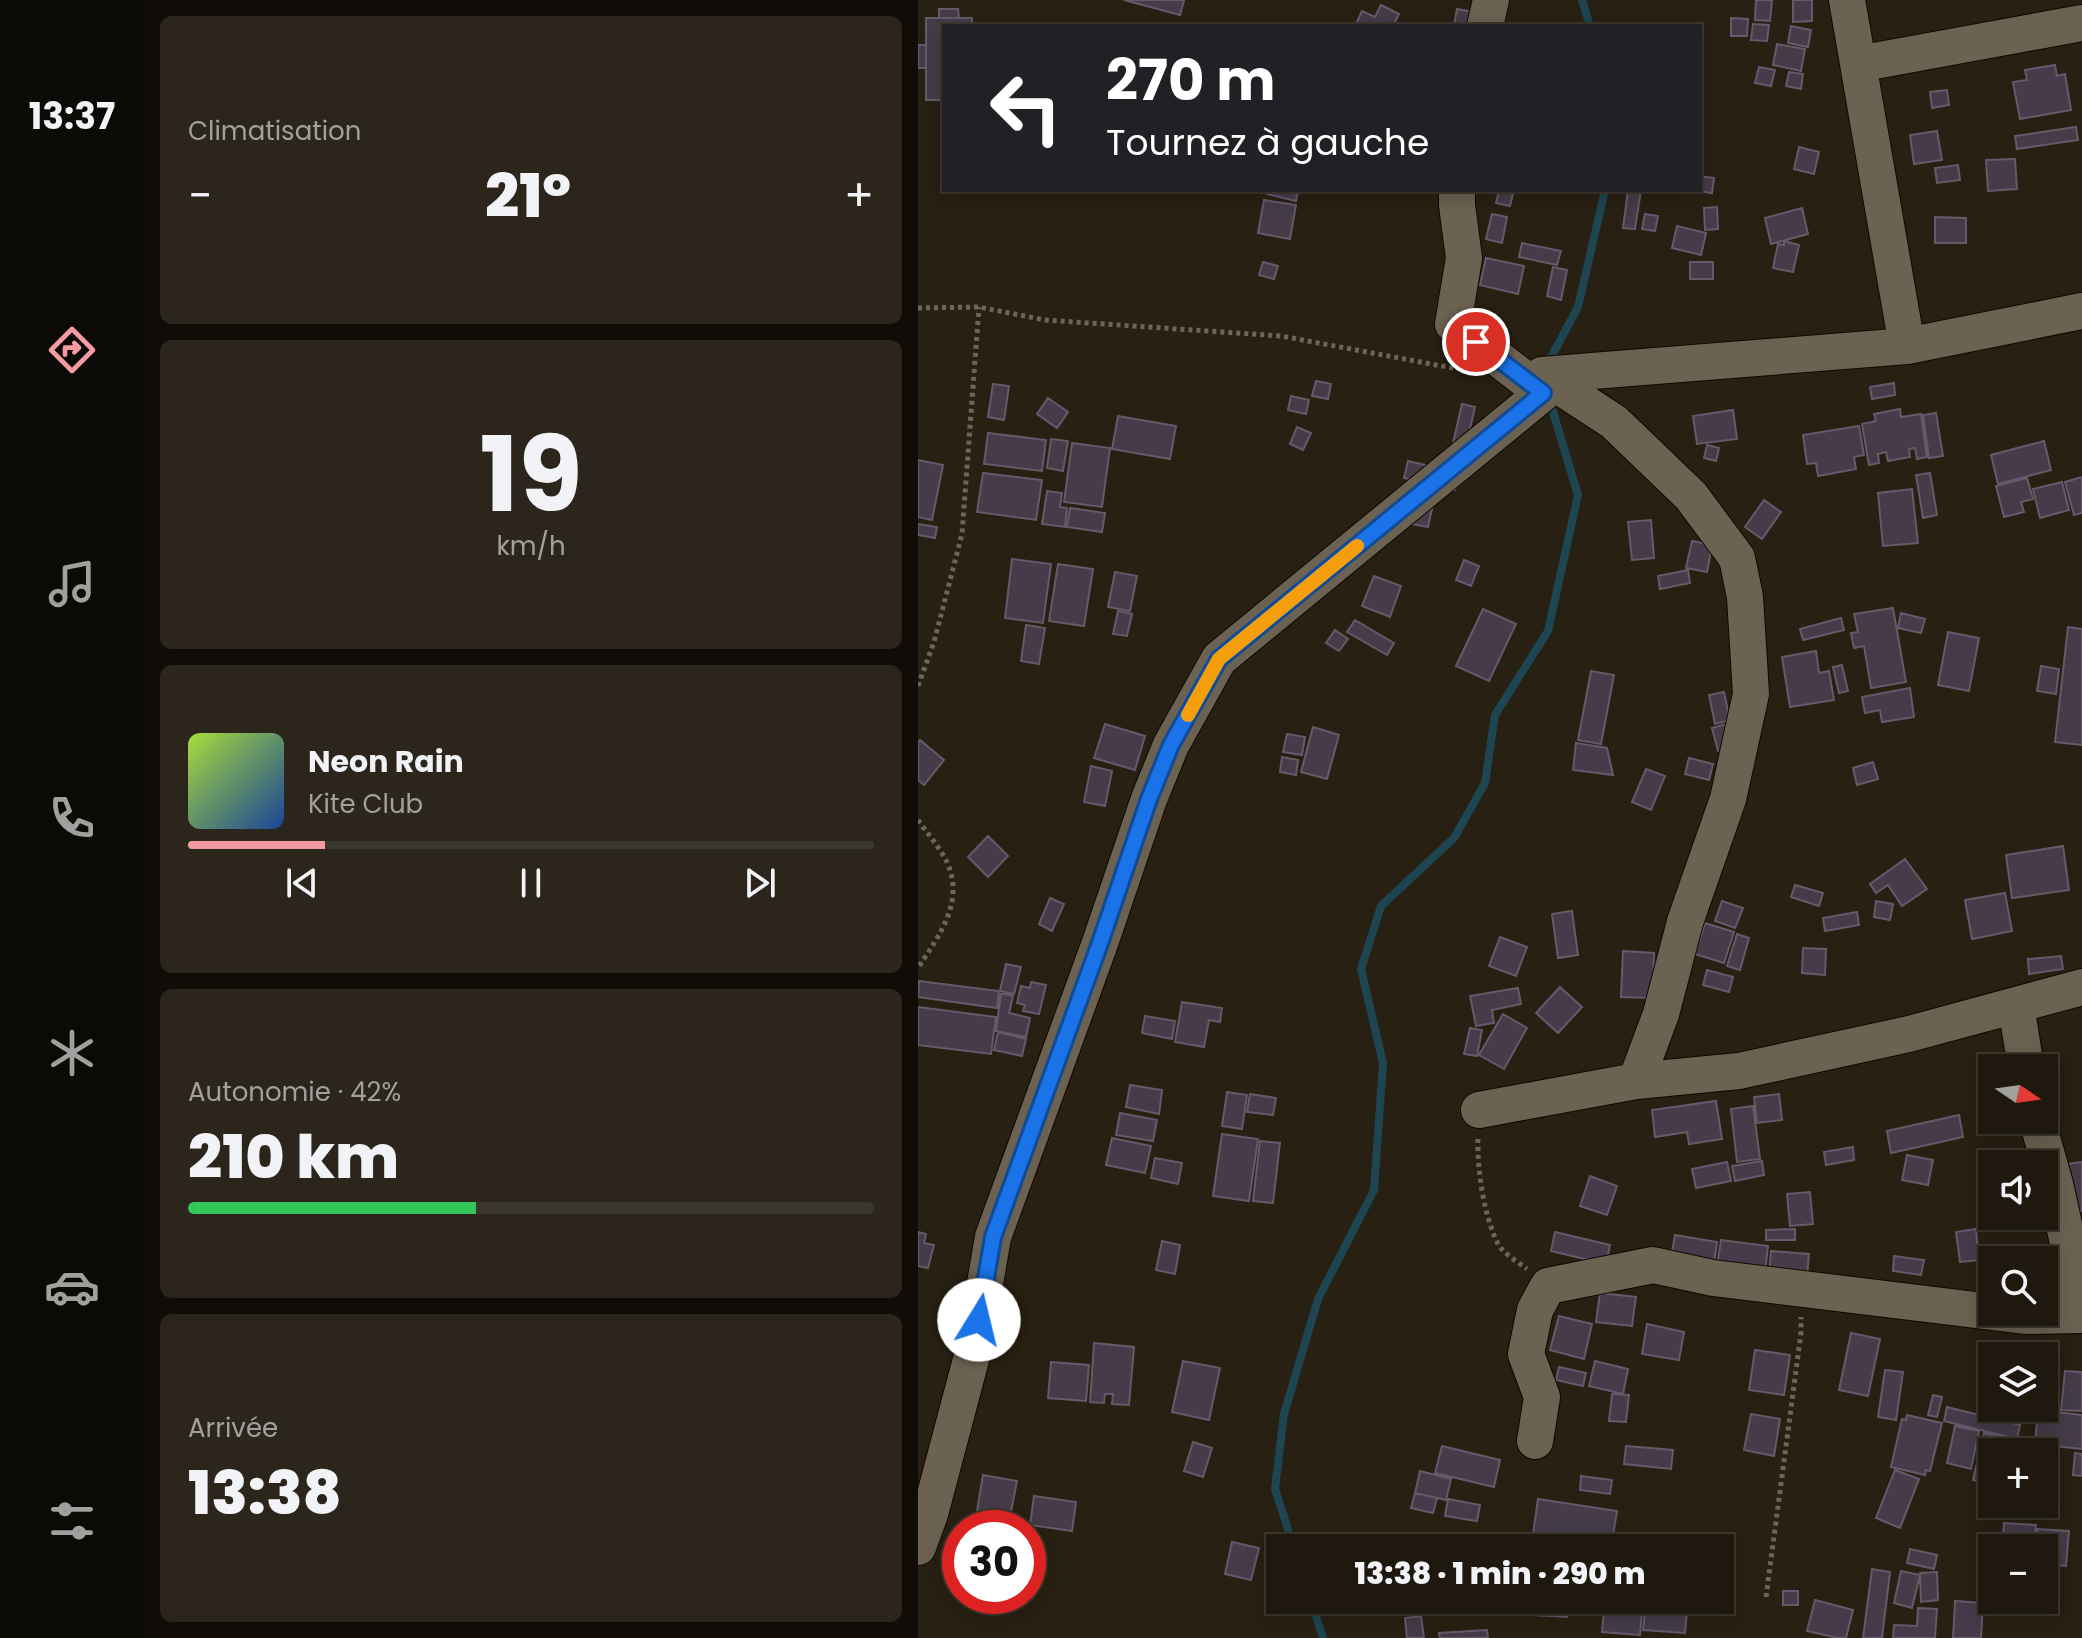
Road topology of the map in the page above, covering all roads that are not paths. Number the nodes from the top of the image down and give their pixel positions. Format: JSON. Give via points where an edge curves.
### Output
{"nodes":[{"id":1,"x":1491,"y":0,"type":"edge"},
{"id":2,"x":1847,"y":0,"type":"edge"},
{"id":3,"x":2082,"y":23,"type":"edge"},
{"id":4,"x":1485,"y":24,"type":"edge"},
{"id":5,"x":1858,"y":64,"type":"junction"},
{"id":6,"x":1457,"y":192,"type":"edge"},
{"id":7,"x":2082,"y":311,"type":"edge"},
{"id":8,"x":1907,"y":346,"type":"junction"},
{"id":9,"x":1542,"y":384,"type":"junction"},
{"id":10,"x":2082,"y":987,"type":"edge"},
{"id":11,"x":2016,"y":1005,"type":"junction"},
{"id":12,"x":2024,"y":1054,"type":"edge"},
{"id":13,"x":1636,"y":1081,"type":"junction"},
{"id":14,"x":1479,"y":1110,"type":"road end"},
{"id":15,"x":2041,"y":1134,"type":"edge"},
{"id":16,"x":2076,"y":1315,"type":"edge"},
{"id":17,"x":1535,"y":1441,"type":"dead end"},
{"id":18,"x":918,"y":1547,"type":"edge"}],
"edges":[{"from":1,"to":4,"type":"street"},
{"from":2,"to":5,"type":"street"},
{"from":3,"to":5,"type":"street"},
{"from":5,"to":8,"type":"street"},
{"from":6,"to":9,"type":"street","via":[[1464,258],[1453,324]]},
{"from":7,"to":8,"type":"street"},
{"from":8,"to":9,"type":"street"},
{"from":9,"to":13,"type":"street","via":[[1614,422],[1691,496],[1737,558],[1745,597],[1751,694],[1728,799]]},
{"from":9,"to":18,"type":"street","via":[[1219,659],[1171,745],[993,1237],[974,1348]]},
{"from":10,"to":11,"type":"street"},
{"from":11,"to":12,"type":"street"},
{"from":11,"to":13,"type":"street","via":[[1739,1071]]},
{"from":13,"to":14,"type":"street"},
{"from":15,"to":16,"type":"street","via":[[2068,1243]]},
{"from":16,"to":17,"type":"street","via":[[2025,1316],[1713,1278],[1653,1265],[1548,1286],[1535,1310],[1526,1354],[1542,1397]]}]}
